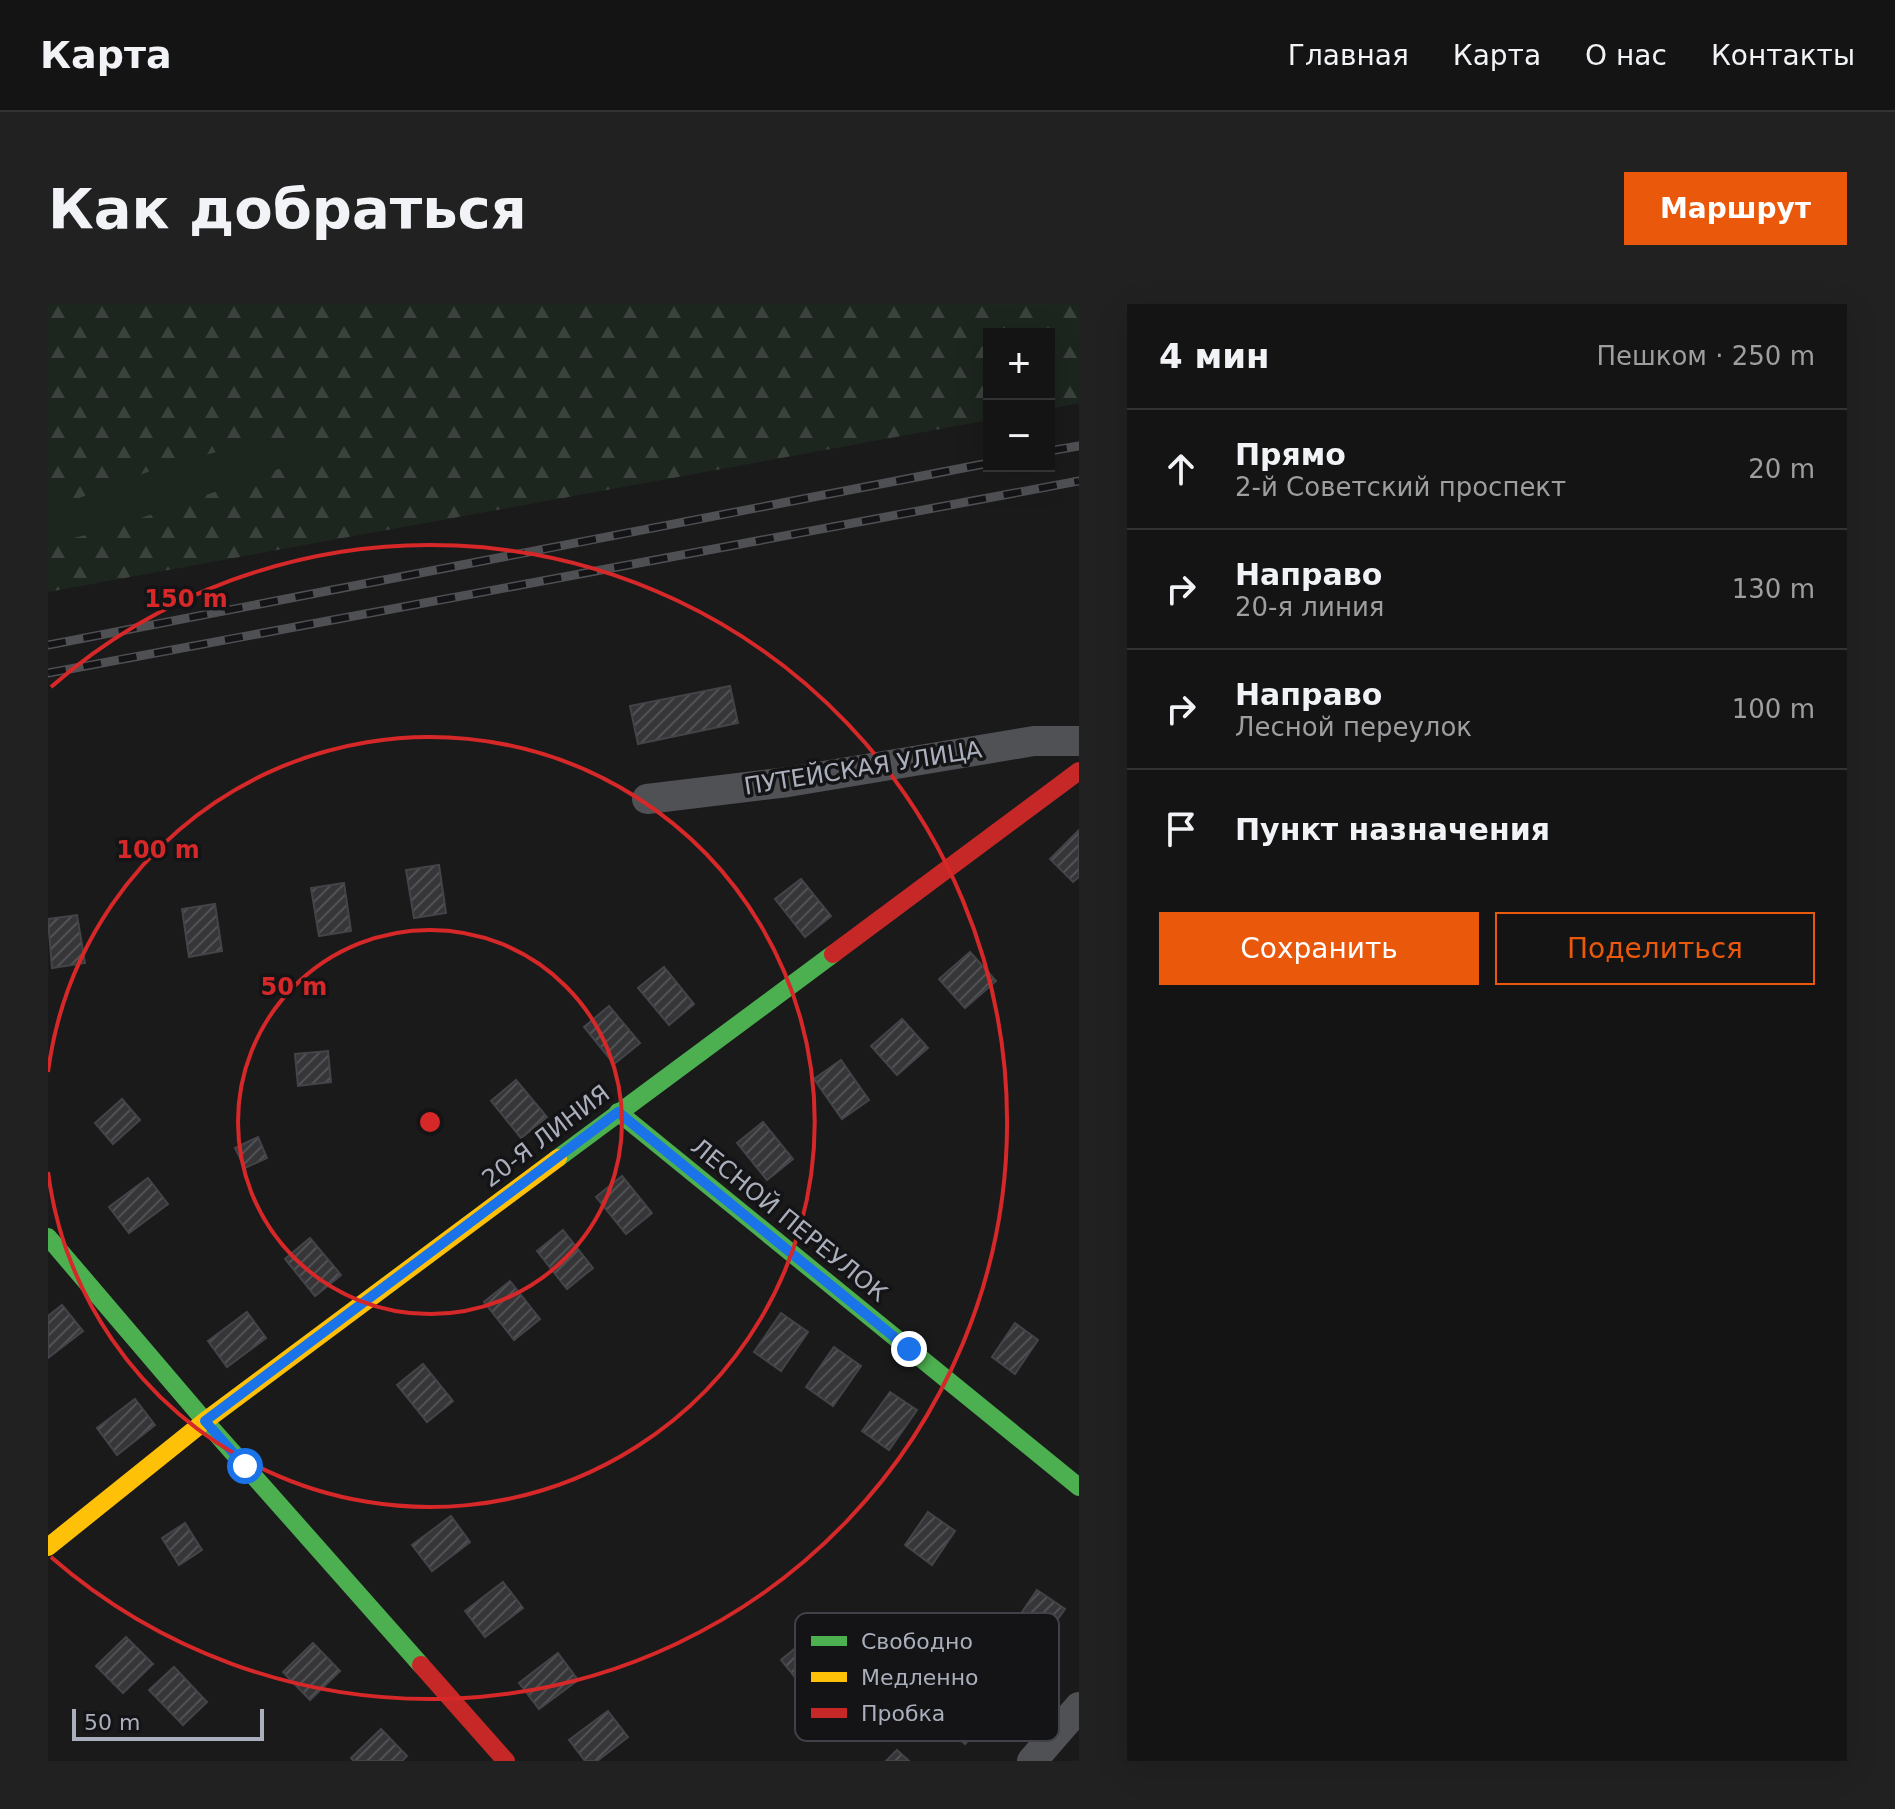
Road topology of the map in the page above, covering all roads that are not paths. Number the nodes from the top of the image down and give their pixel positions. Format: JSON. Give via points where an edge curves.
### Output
{"nodes":[{"id":1,"x":1079,"y":741,"type":"edge"},
{"id":2,"x":1079,"y":771,"type":"edge"},
{"id":3,"x":647,"y":799,"type":"dead end"},
{"id":4,"x":618,"y":1112,"type":"junction"},
{"id":5,"x":48,"y":1237,"type":"edge"},
{"id":6,"x":205,"y":1421,"type":"junction"},
{"id":7,"x":1079,"y":1487,"type":"edge"},
{"id":8,"x":48,"y":1547,"type":"edge"},
{"id":9,"x":1079,"y":1707,"type":"edge"},
{"id":10,"x":1059,"y":1730,"type":"edge"},
{"id":11,"x":1049,"y":1741,"type":"edge"},
{"id":12,"x":506,"y":1761,"type":"edge"},
{"id":13,"x":1032,"y":1761,"type":"edge"}],
"edges":[{"from":1,"to":3,"type":"street","name":"ПУТЕЙСКАЯ УЛИЦА","via":[[1034,741],[788,782]]},
{"from":2,"to":4,"type":"street","name":"20-Я ЛИНИЯ"},
{"from":4,"to":6,"type":"street","name":"20-Я ЛИНИЯ"},
{"from":4,"to":7,"type":"street","name":"ЛЕСНОЙ ПЕРЕУЛОК"},
{"from":5,"to":6,"type":"street"},
{"from":6,"to":8,"type":"street","name":"20-Я ЛИНИЯ"},
{"from":6,"to":12,"type":"street"},
{"from":9,"to":10,"type":"street"},
{"from":11,"to":13,"type":"street"}]}
